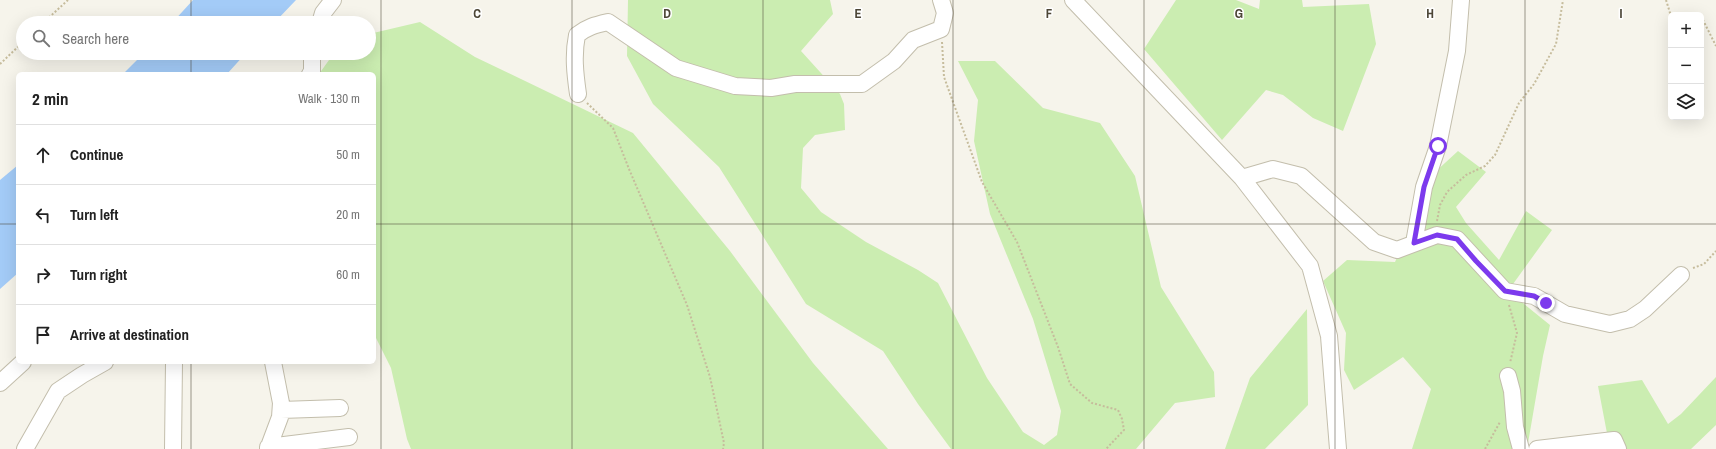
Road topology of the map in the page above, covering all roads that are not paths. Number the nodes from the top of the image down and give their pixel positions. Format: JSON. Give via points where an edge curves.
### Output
{"nodes":[{"id":1,"x":334,"y":0,"type":"edge"},
{"id":2,"x":941,"y":0,"type":"edge"},
{"id":3,"x":1073,"y":0,"type":"edge"},
{"id":4,"x":1461,"y":0,"type":"edge"},
{"id":5,"x":322,"y":16,"type":"edge"},
{"id":6,"x":312,"y":60,"type":"edge"},
{"id":7,"x":312,"y":72,"type":"edge"},
{"id":8,"x":578,"y":94,"type":"road end"},
{"id":9,"x":1242,"y":178,"type":"junction"},
{"id":10,"x":1414,"y":243,"type":"junction"},
{"id":11,"x":1681,"y":275,"type":"road end"},
{"id":12,"x":21,"y":364,"type":"edge"},
{"id":13,"x":102,"y":364,"type":"edge"},
{"id":14,"x":174,"y":364,"type":"edge"},
{"id":15,"x":273,"y":364,"type":"edge"},
{"id":16,"x":1508,"y":376,"type":"dead end"},
{"id":17,"x":0,"y":383,"type":"edge"},
{"id":18,"x":340,"y":408,"type":"dead end"},
{"id":19,"x":281,"y":410,"type":"junction"},
{"id":20,"x":349,"y":437,"type":"dead end"},
{"id":21,"x":268,"y":448,"type":"edge"},
{"id":22,"x":25,"y":449,"type":"edge"},
{"id":23,"x":173,"y":449,"type":"edge"},
{"id":24,"x":1338,"y":449,"type":"edge"},
{"id":25,"x":1521,"y":449,"type":"edge"},
{"id":26,"x":1536,"y":449,"type":"edge"},
{"id":27,"x":1618,"y":449,"type":"edge"}],
"edges":[{"from":1,"to":5,"type":"street"},
{"from":2,"to":8,"type":"street","via":[[945,13],[941,29],[913,40],[894,61],[862,84],[795,84],[771,88],[735,86],[676,68],[608,22],[586,28],[577,35],[574,71]]},
{"from":3,"to":9,"type":"street"},
{"from":4,"to":10,"type":"street","via":[[1456,58],[1438,146],[1424,187]]},
{"from":6,"to":7,"type":"street"},
{"from":9,"to":10,"type":"street","via":[[1273,169],[1301,176],[1374,242],[1397,250]]},
{"from":9,"to":24,"type":"street","via":[[1310,266],[1329,336]]},
{"from":10,"to":11,"type":"street","via":[[1437,235],[1457,239],[1505,291],[1534,296],[1565,314],[1610,324],[1635,316]]},
{"from":12,"to":17,"type":"street"},
{"from":13,"to":22,"type":"street","via":[[58,391]]},
{"from":14,"to":23,"type":"street"},
{"from":15,"to":19,"type":"street"},
{"from":16,"to":25,"type":"street","via":[[1515,427]]},
{"from":18,"to":19,"type":"street"},
{"from":19,"to":21,"type":"street"},
{"from":20,"to":21,"type":"street"},
{"from":26,"to":27,"type":"street","via":[[1614,440]]}]}
